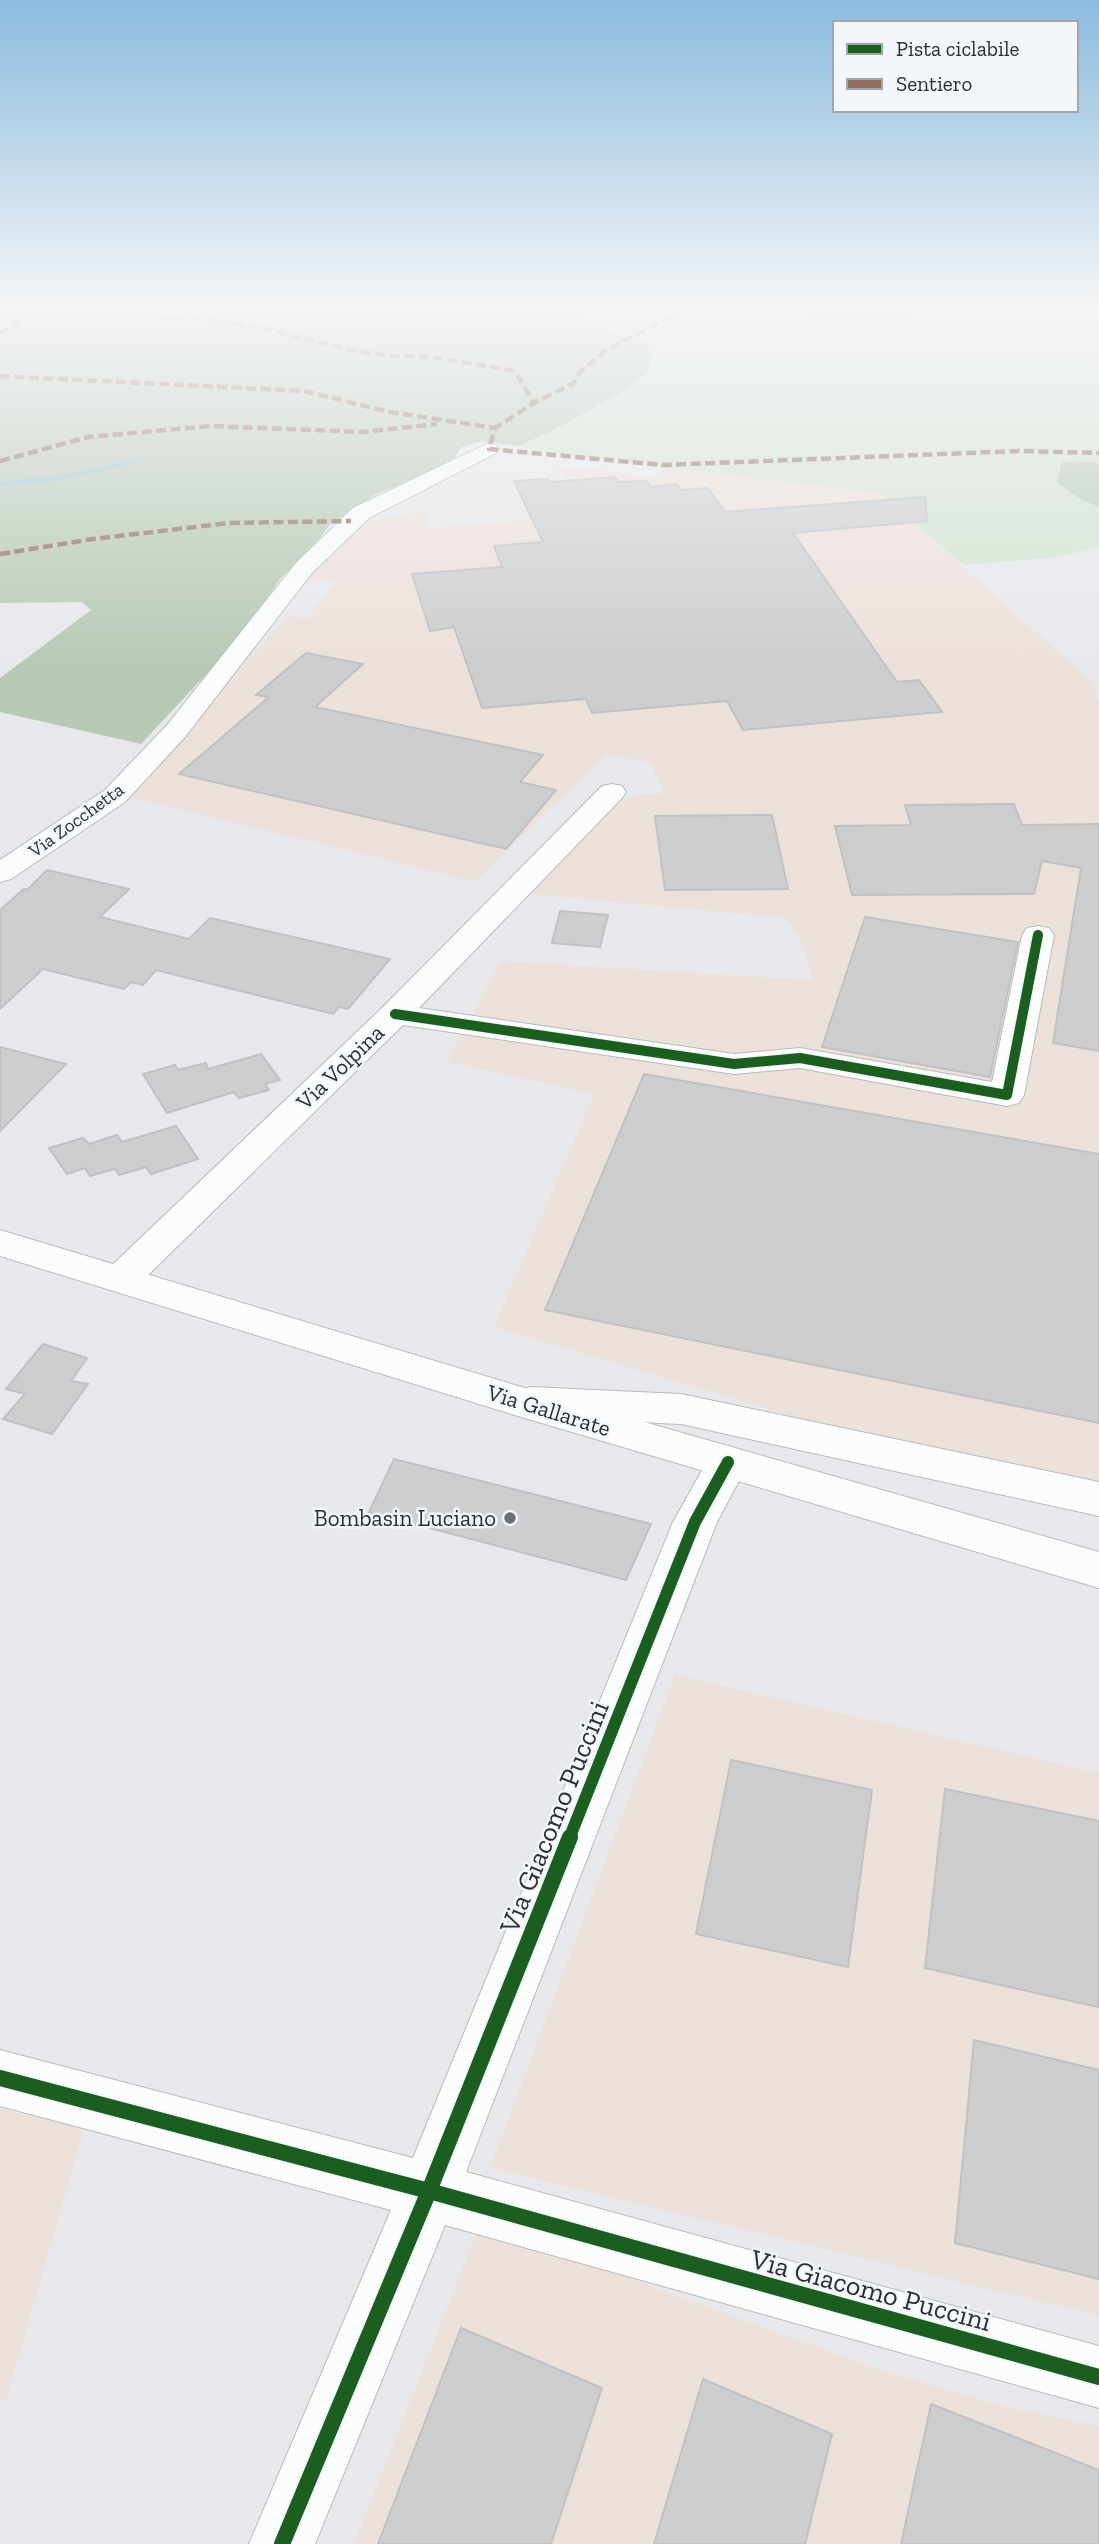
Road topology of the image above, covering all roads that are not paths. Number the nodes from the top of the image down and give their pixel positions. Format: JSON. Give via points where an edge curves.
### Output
{"nodes":[{"id":1,"x":489,"y":449,"type":"dead end"},
{"id":2,"x":612,"y":792,"type":"dead end"},
{"id":3,"x":0,"y":873,"type":"edge"},
{"id":4,"x":1038,"y":935,"type":"dead end"},
{"id":5,"x":395,"y":1014,"type":"junction"},
{"id":6,"x":0,"y":1243,"type":"edge"},
{"id":7,"x":122,"y":1278,"type":"junction"},
{"id":8,"x":518,"y":1401,"type":"junction"},
{"id":9,"x":728,"y":1462,"type":"junction"},
{"id":10,"x":1099,"y":1499,"type":"edge"},
{"id":11,"x":1099,"y":1570,"type":"edge"},
{"id":12,"x":0,"y":2078,"type":"edge"},
{"id":13,"x":429,"y":2191,"type":"junction"},
{"id":14,"x":1099,"y":2376,"type":"edge"},
{"id":15,"x":282,"y":2544,"type":"edge"}],
"edges":[{"from":1,"to":3,"type":"street","name":"Via Zocchetta","via":[[361,513],[343,528],[304,568],[176,731],[115,796]]},
{"from":2,"to":5,"type":"street","name":"Via Volpina"},
{"from":4,"to":5,"type":"street","via":[[1007,1095],[800,1058],[734,1064]]},
{"from":5,"to":7,"type":"street","name":"Via Volpina"},
{"from":6,"to":7,"type":"street","name":"Via Gallarate"},
{"from":7,"to":8,"type":"street","name":"Via Gallarate"},
{"from":8,"to":9,"type":"street","name":"Via Gallarate"},
{"from":8,"to":10,"type":"street","via":[[681,1409]]},
{"from":9,"to":11,"type":"street","name":"Via Gallarate"},
{"from":9,"to":13,"type":"street","name":"Via Giacomo Puccini","via":[[695,1522]]},
{"from":12,"to":13,"type":"street","name":"Via Giacomo Puccini"},
{"from":13,"to":14,"type":"street","name":"Via Giacomo Puccini"},
{"from":13,"to":15,"type":"street","name":"Via Giacomo Puccini"}]}
